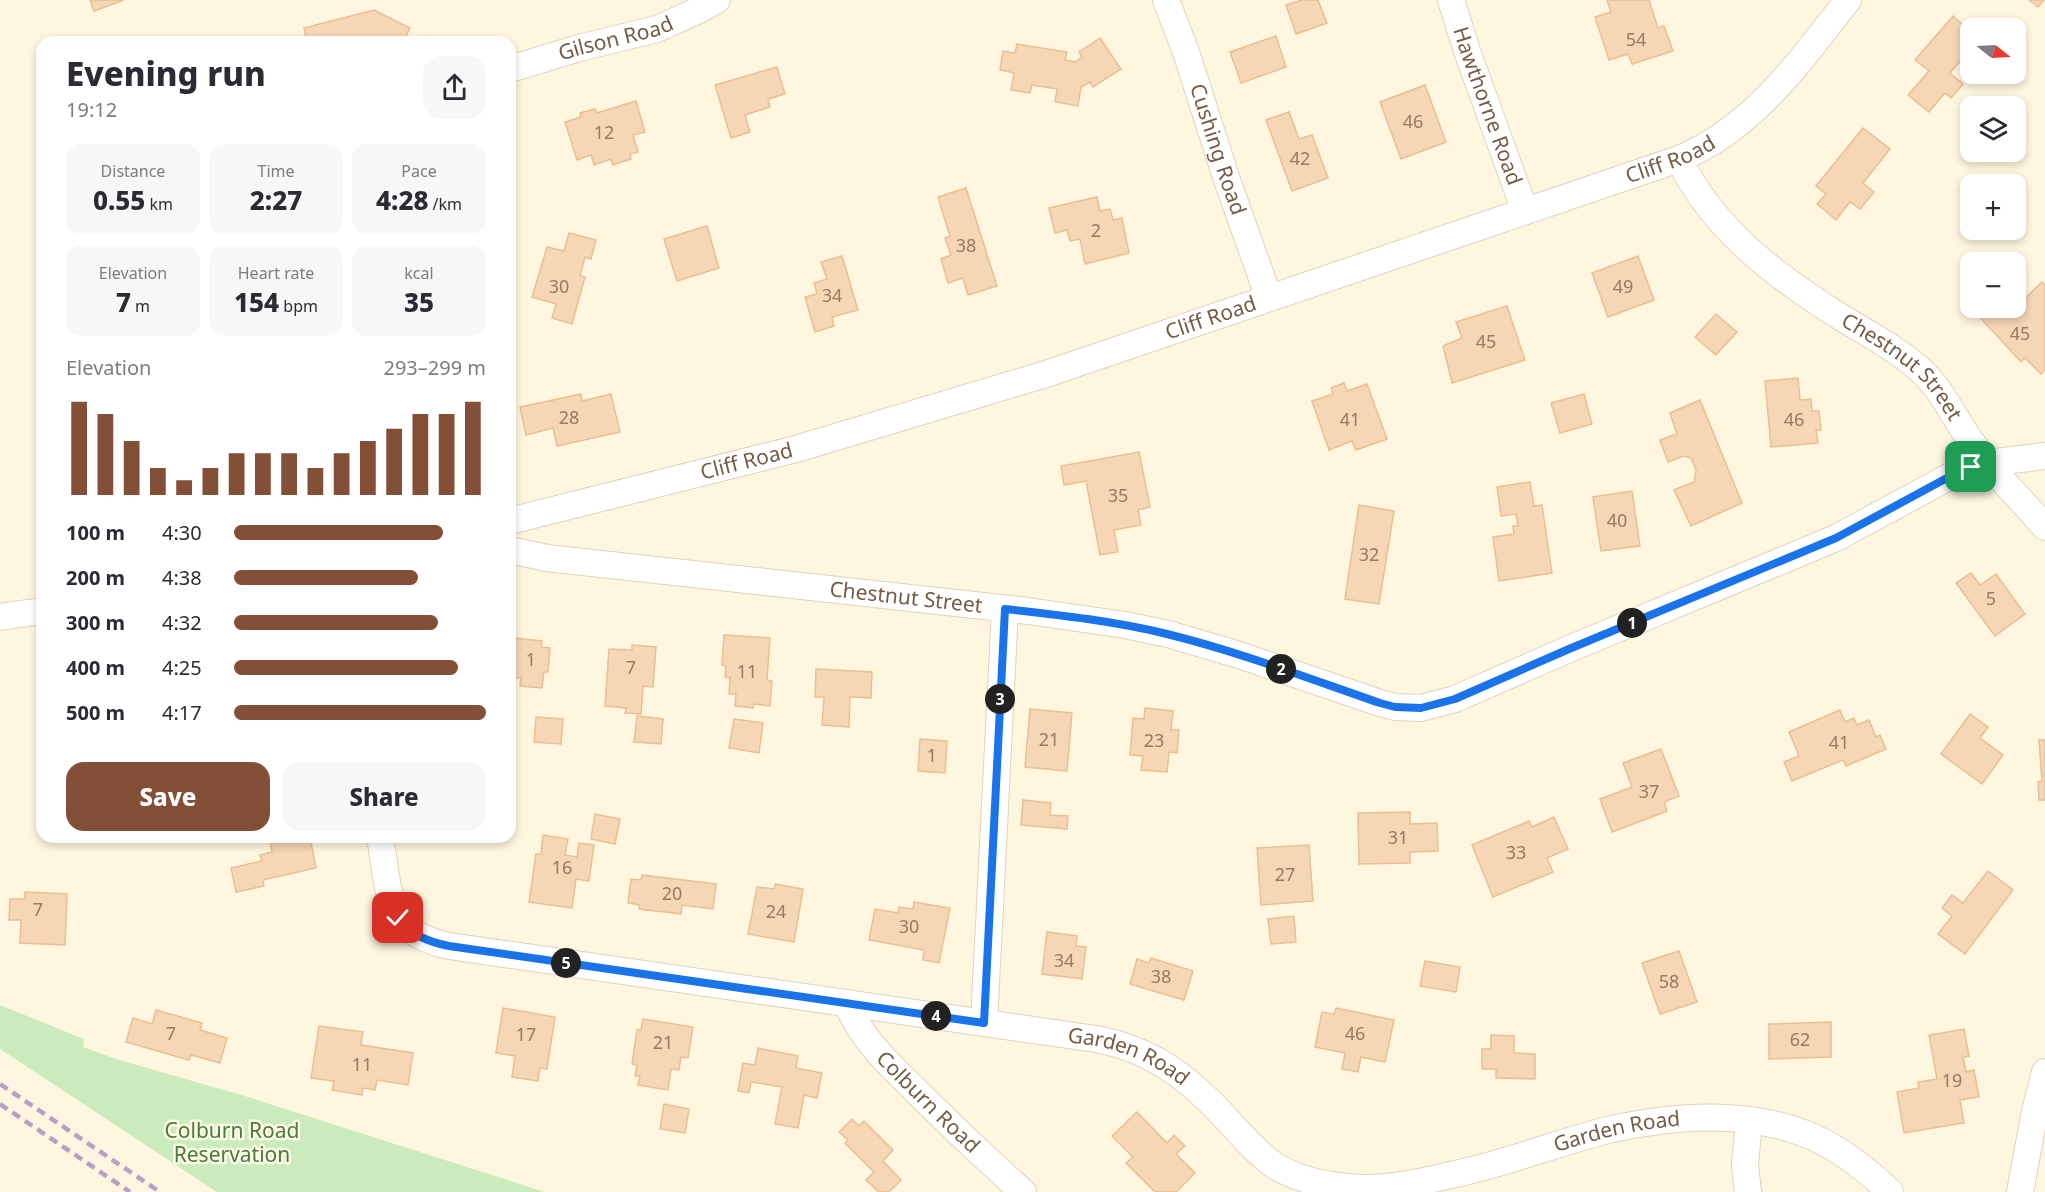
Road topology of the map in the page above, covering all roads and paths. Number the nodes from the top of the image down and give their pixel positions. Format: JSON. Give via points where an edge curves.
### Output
{"nodes":[{"id":1,"x":717,"y":0,"type":"edge"},
{"id":2,"x":1166,"y":0,"type":"edge"},
{"id":3,"x":1451,"y":0,"type":"edge"},
{"id":4,"x":1848,"y":0,"type":"edge"},
{"id":5,"x":516,"y":67,"type":"edge"},
{"id":6,"x":1679,"y":159,"type":"junction"},
{"id":7,"x":1525,"y":211,"type":"junction"},
{"id":8,"x":1269,"y":298,"type":"junction"},
{"id":9,"x":2045,"y":456,"type":"edge"},
{"id":10,"x":1987,"y":463,"type":"junction"},
{"id":11,"x":516,"y":519,"type":"edge"},
{"id":12,"x":2045,"y":527,"type":"edge"},
{"id":13,"x":516,"y":551,"type":"edge"},
{"id":14,"x":1005,"y":609,"type":"junction"},
{"id":15,"x":36,"y":612,"type":"edge"},
{"id":16,"x":0,"y":617,"type":"edge"},
{"id":17,"x":381,"y":843,"type":"edge"},
{"id":18,"x":847,"y":1003,"type":"junction"},
{"id":19,"x":984,"y":1023,"type":"junction"},
{"id":20,"x":2045,"y":1072,"type":"edge"},
{"id":21,"x":1749,"y":1120,"type":"junction"},
{"id":22,"x":1873,"y":1187,"type":"edge"},
{"id":23,"x":1023,"y":1192,"type":"edge"},
{"id":24,"x":1748,"y":1192,"type":"edge"},
{"id":25,"x":2020,"y":1192,"type":"edge"}],
"edges":[{"from":1,"to":5,"type":"street","name":"Gilson Road","via":[[657,29]]},
{"from":2,"to":8,"type":"street","name":"Cushing Road"},
{"from":3,"to":7,"type":"street","name":"Hawthorne Road"},
{"from":4,"to":6,"type":"street","name":"Cliff Road","via":[[1753,112],[1720,139]]},
{"from":6,"to":7,"type":"street","name":"Cliff Road"},
{"from":6,"to":10,"type":"street","name":"Chestnut Street","via":[[1715,214],[1756,257],[1802,292],[1904,357],[1933,382]]},
{"from":7,"to":8,"type":"street","name":"Cliff Road"},
{"from":8,"to":11,"type":"street","name":"Cliff Road","via":[[1046,374],[851,434]]},
{"from":9,"to":10,"type":"street"},
{"from":10,"to":12,"type":"street"},
{"from":10,"to":14,"type":"street","name":"Chestnut Street","via":[[1958,472],[1836,538],[1455,699],[1421,708],[1380,703],[1168,634]]},
{"from":13,"to":14,"type":"street","name":"Chestnut Street","via":[[547,558]]},
{"from":14,"to":19,"type":"street"},
{"from":15,"to":16,"type":"street"},
{"from":17,"to":18,"type":"street","name":"Garden Road","via":[[391,901],[398,918],[410,931],[429,941]]},
{"from":18,"to":19,"type":"street","name":"Garden Road"},
{"from":18,"to":23,"type":"street","name":"Colburn Road","via":[[858,1028],[876,1051]]},
{"from":19,"to":21,"type":"street","name":"Garden Road","via":[[1104,1040],[1139,1050],[1188,1082],[1275,1166],[1302,1178],[1340,1186],[1379,1188],[1411,1184],[1492,1166],[1632,1125],[1706,1118]]},
{"from":20,"to":25,"type":"street"},
{"from":21,"to":22,"type":"street","name":"Garden Road","via":[[1812,1137],[1839,1151]]},
{"from":21,"to":24,"type":"street","via":[[1745,1165]]}]}
